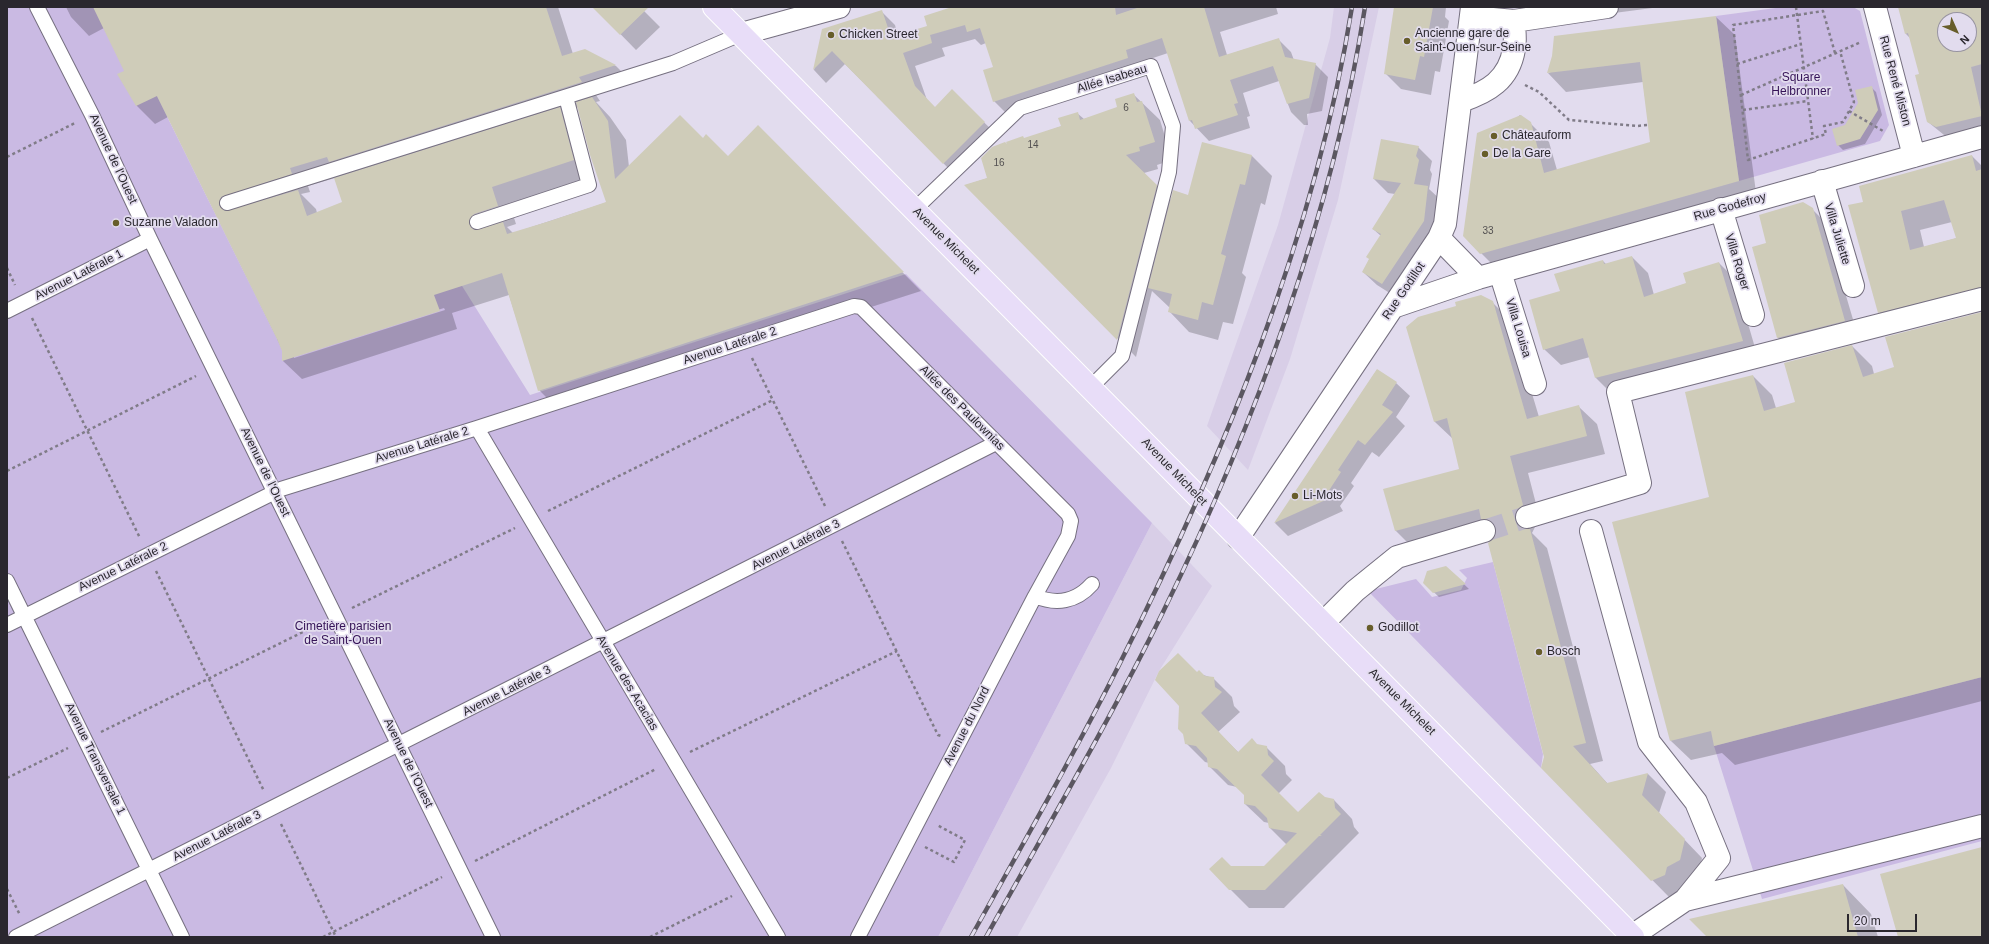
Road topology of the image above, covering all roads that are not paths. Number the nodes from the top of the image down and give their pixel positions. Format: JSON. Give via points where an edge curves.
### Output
{"nodes":[{"id":1,"x":37,"y":7,"type":"edge"},
{"id":2,"x":714,"y":7,"type":"edge"},
{"id":3,"x":839,"y":7,"type":"edge"},
{"id":4,"x":1607,"y":7,"type":"edge"},
{"id":5,"x":1875,"y":7,"type":"edge"},
{"id":6,"x":1472,"y":12,"type":"edge"},
{"id":7,"x":1514,"y":21,"type":"junction"},
{"id":8,"x":741,"y":34,"type":"junction"},
{"id":9,"x":566,"y":97,"type":"junction"},
{"id":10,"x":1461,"y":101,"type":"junction"},
{"id":11,"x":1982,"y":137,"type":"edge"},
{"id":12,"x":1914,"y":156,"type":"junction"},
{"id":13,"x":1822,"y":181,"type":"junction"},
{"id":14,"x":227,"y":203,"type":"dead end"},
{"id":15,"x":915,"y":209,"type":"junction"},
{"id":16,"x":1721,"y":209,"type":"junction"},
{"id":17,"x":476,"y":222,"type":"dead end"},
{"id":18,"x":1439,"y":238,"type":"junction"},
{"id":19,"x":150,"y":239,"type":"junction"},
{"id":20,"x":1500,"y":272,"type":"junction"},
{"id":21,"x":1478,"y":278,"type":"junction"},
{"id":22,"x":1853,"y":286,"type":"dead end"},
{"id":23,"x":1982,"y":299,"type":"edge"},
{"id":24,"x":854,"y":306,"type":"joint"},
{"id":25,"x":1393,"y":307,"type":"junction"},
{"id":26,"x":7,"y":311,"type":"edge"},
{"id":27,"x":1754,"y":315,"type":"dead end"},
{"id":28,"x":1535,"y":384,"type":"dead end"},
{"id":29,"x":1091,"y":387,"type":"junction"},
{"id":30,"x":477,"y":428,"type":"junction"},
{"id":31,"x":996,"y":443,"type":"junction"},
{"id":32,"x":275,"y":492,"type":"junction"},
{"id":33,"x":1068,"y":514,"type":"joint"},
{"id":34,"x":1527,"y":517,"type":"tunnel mouth"},
{"id":35,"x":1484,"y":530,"type":"tunnel mouth"},
{"id":36,"x":1591,"y":531,"type":"dead end"},
{"id":37,"x":1238,"y":538,"type":"junction"},
{"id":38,"x":7,"y":581,"type":"edge"},
{"id":39,"x":1092,"y":584,"type":"dead end"},
{"id":40,"x":1035,"y":596,"type":"junction"},
{"id":41,"x":25,"y":616,"type":"junction"},
{"id":42,"x":1323,"y":623,"type":"junction"},
{"id":43,"x":7,"y":625,"type":"edge"},
{"id":44,"x":602,"y":642,"type":"junction"},
{"id":45,"x":399,"y":745,"type":"junction"},
{"id":46,"x":1982,"y":826,"type":"edge"},
{"id":47,"x":150,"y":870,"type":"junction"},
{"id":48,"x":1685,"y":900,"type":"junction"},
{"id":49,"x":1633,"y":936,"type":"edge"},
{"id":50,"x":16,"y":937,"type":"edge"},
{"id":51,"x":182,"y":937,"type":"edge"},
{"id":52,"x":493,"y":937,"type":"edge"},
{"id":53,"x":778,"y":937,"type":"edge"},
{"id":54,"x":858,"y":937,"type":"edge"}],
"edges":[{"from":1,"to":19,"type":"lane","name":"Avenue de l'Ouest","via":[[92,115]]},
{"from":2,"to":8,"type":"main road","name":"Avenue Michelet"},
{"from":3,"to":8,"type":"street"},
{"from":4,"to":7,"type":"street"},
{"from":5,"to":12,"type":"street","name":"Rue René Miston"},
{"from":6,"to":7,"type":"street"},
{"from":6,"to":10,"type":"street","name":"Rue Godillot"},
{"from":7,"to":10,"type":"street","via":[[1515,48],[1505,74],[1484,93]]},
{"from":8,"to":9,"type":"lane","via":[[673,63]]},
{"from":8,"to":15,"type":"main road","name":"Avenue Michelet"},
{"from":9,"to":14,"type":"lane"},
{"from":9,"to":17,"type":"lane","via":[[589,185]]},
{"from":10,"to":18,"type":"street","name":"Rue Godillot","via":[[1445,224]]},
{"from":11,"to":12,"type":"street","name":"Rue Godefroy"},
{"from":12,"to":13,"type":"street","name":"Rue Godefroy"},
{"from":13,"to":16,"type":"street","name":"Rue Godefroy"},
{"from":13,"to":22,"type":"street","name":"Villa Juliette"},
{"from":15,"to":29,"type":"main road","name":"Avenue Michelet"},
{"from":15,"to":29,"type":"lane","name":"Allée Isabeau","via":[[1020,108],[1151,66],[1173,126],[1169,172],[1122,356]]},
{"from":16,"to":20,"type":"street","name":"Rue Godefroy"},
{"from":16,"to":27,"type":"street","name":"Villa Roger"},
{"from":18,"to":21,"type":"street"},
{"from":18,"to":25,"type":"street","name":"Rue Godillot"},
{"from":19,"to":26,"type":"lane","name":"Avenue Latérale 1"},
{"from":19,"to":32,"type":"lane","name":"Avenue de l'Ouest"},
{"from":20,"to":21,"type":"street","name":"Rue Godefroy"},
{"from":20,"to":28,"type":"street","name":"Villa Louisa"},
{"from":21,"to":25,"type":"street","name":"Rue Godefroy"},
{"from":23,"to":34,"type":"street","via":[[1618,392],[1640,484]]},
{"from":24,"to":30,"type":"lane","name":"Avenue Latérale 2"},
{"from":24,"to":31,"type":"lane","name":"Allée des Paulownias","via":[[868,312]]},
{"from":25,"to":37,"type":"street","name":"Rue Godillot"},
{"from":29,"to":37,"type":"main road","name":"Avenue Michelet"},
{"from":30,"to":32,"type":"lane","name":"Avenue Latérale 2"},
{"from":30,"to":44,"type":"lane","name":"Avenue des Acacias"},
{"from":31,"to":33,"type":"lane","name":"Allée des Paulownias"},
{"from":31,"to":44,"type":"lane","name":"Avenue Latérale 3"},
{"from":32,"to":41,"type":"lane","name":"Avenue Latérale 2"},
{"from":32,"to":45,"type":"lane","name":"Avenue de l'Ouest"},
{"from":33,"to":40,"type":"lane","name":"Avenue du Nord","via":[[1071,521],[1068,536]]},
{"from":35,"to":42,"type":"street","via":[[1397,557],[1355,591]]},
{"from":36,"to":48,"type":"street","via":[[1649,742],[1696,802],[1719,858]]},
{"from":37,"to":42,"type":"main road","name":"Avenue Michelet"},
{"from":38,"to":41,"type":"lane","name":"Avenue Transversale 1"},
{"from":39,"to":40,"type":"lane","via":[[1082,594],[1063,601]]},
{"from":40,"to":54,"type":"lane","name":"Avenue du Nord"},
{"from":41,"to":43,"type":"lane","name":"Avenue Latérale 2"},
{"from":41,"to":47,"type":"lane","name":"Avenue Transversale 1"},
{"from":42,"to":49,"type":"main road","name":"Avenue Michelet"},
{"from":44,"to":45,"type":"lane","name":"Avenue Latérale 3"},
{"from":44,"to":53,"type":"lane","name":"Avenue des Acacias"},
{"from":45,"to":47,"type":"lane","name":"Avenue Latérale 3"},
{"from":45,"to":52,"type":"lane","name":"Avenue de l'Ouest"},
{"from":46,"to":48,"type":"street"},
{"from":47,"to":50,"type":"lane","name":"Avenue Latérale 3"},
{"from":47,"to":51,"type":"lane","name":"Avenue Transversale 1"},
{"from":48,"to":49,"type":"street"}]}
